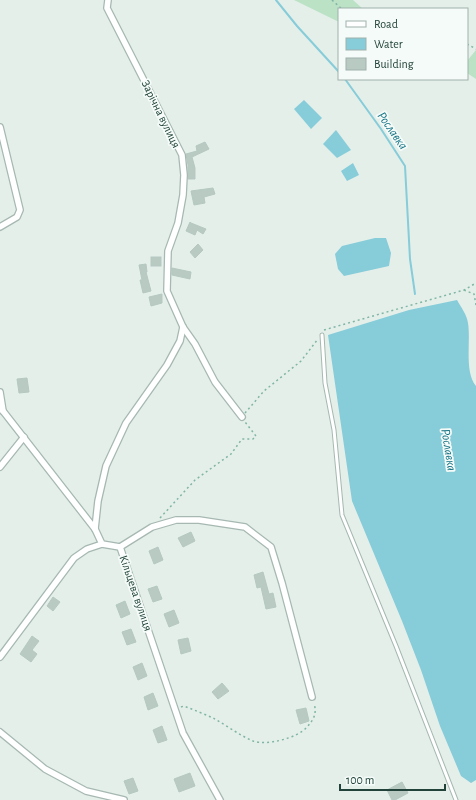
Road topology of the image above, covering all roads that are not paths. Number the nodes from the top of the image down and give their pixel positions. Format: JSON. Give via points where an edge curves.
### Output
{"nodes":[{"id":1,"x":108,"y":0,"type":"edge"},
{"id":2,"x":0,"y":127,"type":"edge"},
{"id":3,"x":0,"y":227,"type":"edge"},
{"id":4,"x":183,"y":327,"type":"junction"},
{"id":5,"x":322,"y":335,"type":"road end"},
{"id":6,"x":0,"y":392,"type":"edge"},
{"id":7,"x":2,"y":410,"type":"edge"},
{"id":8,"x":242,"y":417,"type":"road end"},
{"id":9,"x":24,"y":438,"type":"junction"},
{"id":10,"x":0,"y":467,"type":"edge"},
{"id":11,"x":95,"y":529,"type":"junction"},
{"id":12,"x":102,"y":544,"type":"junction"},
{"id":13,"x":120,"y":547,"type":"junction"},
{"id":14,"x":0,"y":657,"type":"edge"},
{"id":15,"x":312,"y":697,"type":"road end"},
{"id":16,"x":1,"y":736,"type":"edge"},
{"id":17,"x":102,"y":798,"type":"edge"},
{"id":18,"x":124,"y":800,"type":"edge"},
{"id":19,"x":220,"y":800,"type":"edge"},
{"id":20,"x":456,"y":800,"type":"edge"}],
"edges":[{"from":1,"to":4,"type":"street","name":"Зарічна вулиця","via":[[107,8],[182,155],[183,195],[178,223],[168,251],[167,291]]},
{"from":2,"to":3,"type":"street","via":[[20,210],[17,217]]},
{"from":4,"to":8,"type":"street","name":"Зарічна вулиця","via":[[215,382]]},
{"from":4,"to":11,"type":"street","via":[[180,341],[167,365],[126,423],[106,466]]},
{"from":5,"to":20,"type":"lane","via":[[325,383],[334,430],[342,515]]},
{"from":6,"to":7,"type":"street"},
{"from":7,"to":9,"type":"street"},
{"from":9,"to":10,"type":"street"},
{"from":9,"to":11,"type":"street"},
{"from":11,"to":12,"type":"street"},
{"from":12,"to":13,"type":"street"},
{"from":12,"to":14,"type":"street","via":[[87,549],[74,558]]},
{"from":13,"to":15,"type":"street","name":"Кільцева вулиця","via":[[152,527],[176,520],[199,520],[245,527],[271,547]]},
{"from":13,"to":19,"type":"street","name":"Кільцева вулиця","via":[[184,733]]},
{"from":16,"to":17,"type":"street","via":[[45,769]]},
{"from":17,"to":18,"type":"street"}]}
